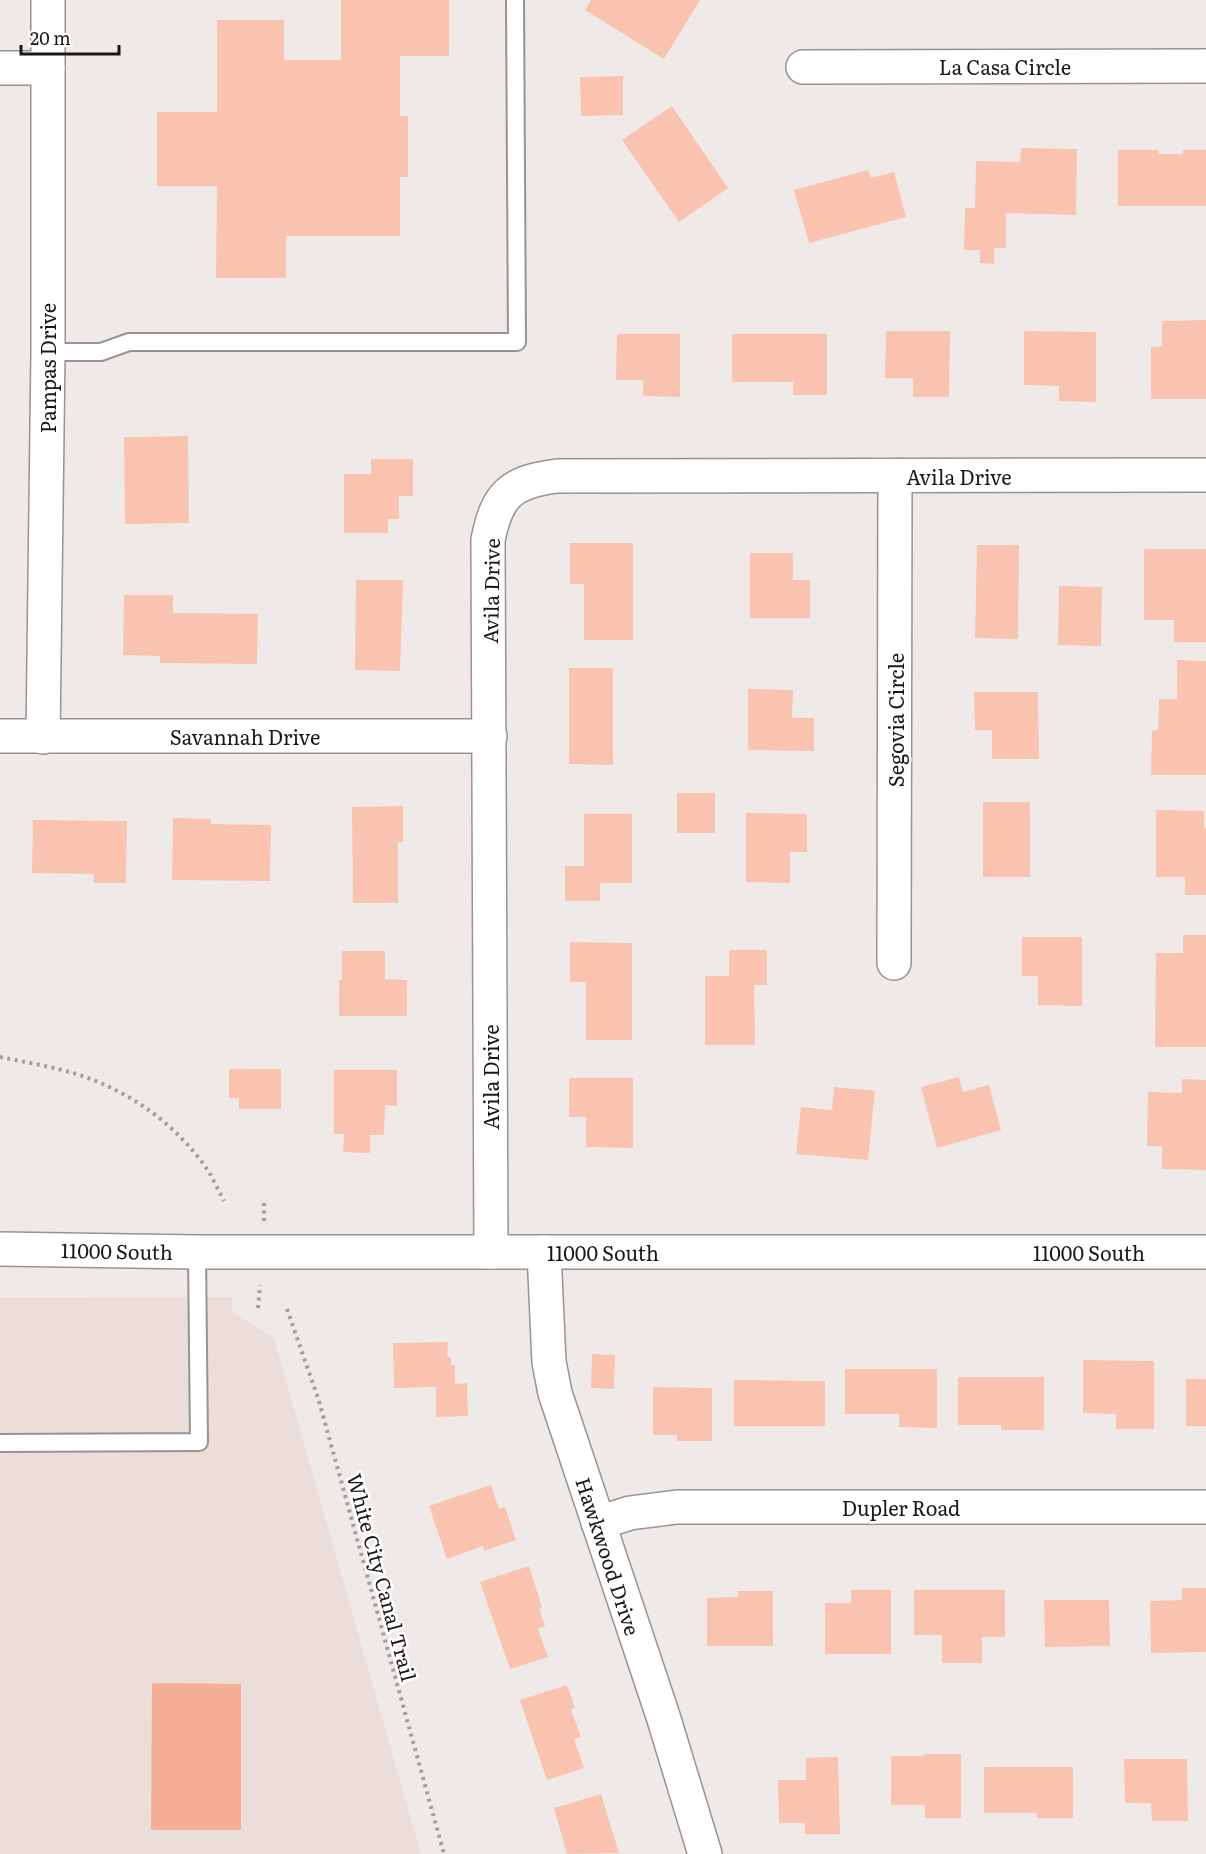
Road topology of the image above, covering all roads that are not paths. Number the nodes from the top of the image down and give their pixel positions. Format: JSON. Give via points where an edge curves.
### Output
{"nodes":[{"id":1,"x":48,"y":0,"type":"edge"},
{"id":2,"x":515,"y":0,"type":"edge"},
{"id":3,"x":1206,"y":66,"type":"edge"},
{"id":4,"x":803,"y":67,"type":"dead end"},
{"id":5,"x":0,"y":68,"type":"edge"},
{"id":6,"x":48,"y":68,"type":"junction"},
{"id":7,"x":48,"y":352,"type":"junction"},
{"id":8,"x":1206,"y":475,"type":"edge"},
{"id":9,"x":895,"y":476,"type":"junction"},
{"id":10,"x":0,"y":736,"type":"edge"},
{"id":11,"x":490,"y":736,"type":"junction"},
{"id":12,"x":43,"y":737,"type":"junction"},
{"id":13,"x":894,"y":963,"type":"dead end"},
{"id":14,"x":0,"y":1249,"type":"edge"},
{"id":15,"x":197,"y":1252,"type":"junction"},
{"id":16,"x":491,"y":1252,"type":"junction"},
{"id":17,"x":544,"y":1252,"type":"junction"},
{"id":18,"x":1206,"y":1252,"type":"edge"},
{"id":19,"x":0,"y":1443,"type":"edge"},
{"id":20,"x":1206,"y":1507,"type":"edge"},
{"id":21,"x":598,"y":1523,"type":"junction"},
{"id":22,"x":705,"y":1854,"type":"edge"}],
"edges":[{"from":1,"to":6,"type":"street","name":"Pampas Drive"},
{"from":2,"to":7,"type":"lane","via":[[517,342],[129,342],[101,352]]},
{"from":3,"to":4,"type":"street","name":"La Casa Circle"},
{"from":5,"to":6,"type":"street"},
{"from":6,"to":7,"type":"street","name":"Pampas Drive"},
{"from":7,"to":12,"type":"street","name":"Pampas Drive"},
{"from":8,"to":9,"type":"street","name":"Avila Drive"},
{"from":9,"to":11,"type":"street","name":"Avila Drive","via":[[557,476],[531,480],[508,492],[493,514],[488,540]]},
{"from":9,"to":13,"type":"street","name":"Segovia Circle"},
{"from":10,"to":12,"type":"street","name":"Savannah Drive"},
{"from":11,"to":12,"type":"street","name":"Savannah Drive"},
{"from":11,"to":16,"type":"street","name":"Avila Drive"},
{"from":14,"to":15,"type":"street","name":"11000 South"},
{"from":15,"to":16,"type":"street","name":"11000 South"},
{"from":15,"to":19,"type":"lane","via":[[199,1442]]},
{"from":16,"to":17,"type":"street","name":"11000 South"},
{"from":17,"to":18,"type":"street","name":"11000 South"},
{"from":17,"to":21,"type":"street","name":"Hawkwood Drive","via":[[549,1362],[555,1393]]},
{"from":20,"to":21,"type":"street","name":"Dupler Road","via":[[676,1507],[630,1513]]},
{"from":21,"to":22,"type":"street","name":"Hawkwood Drive"}]}
